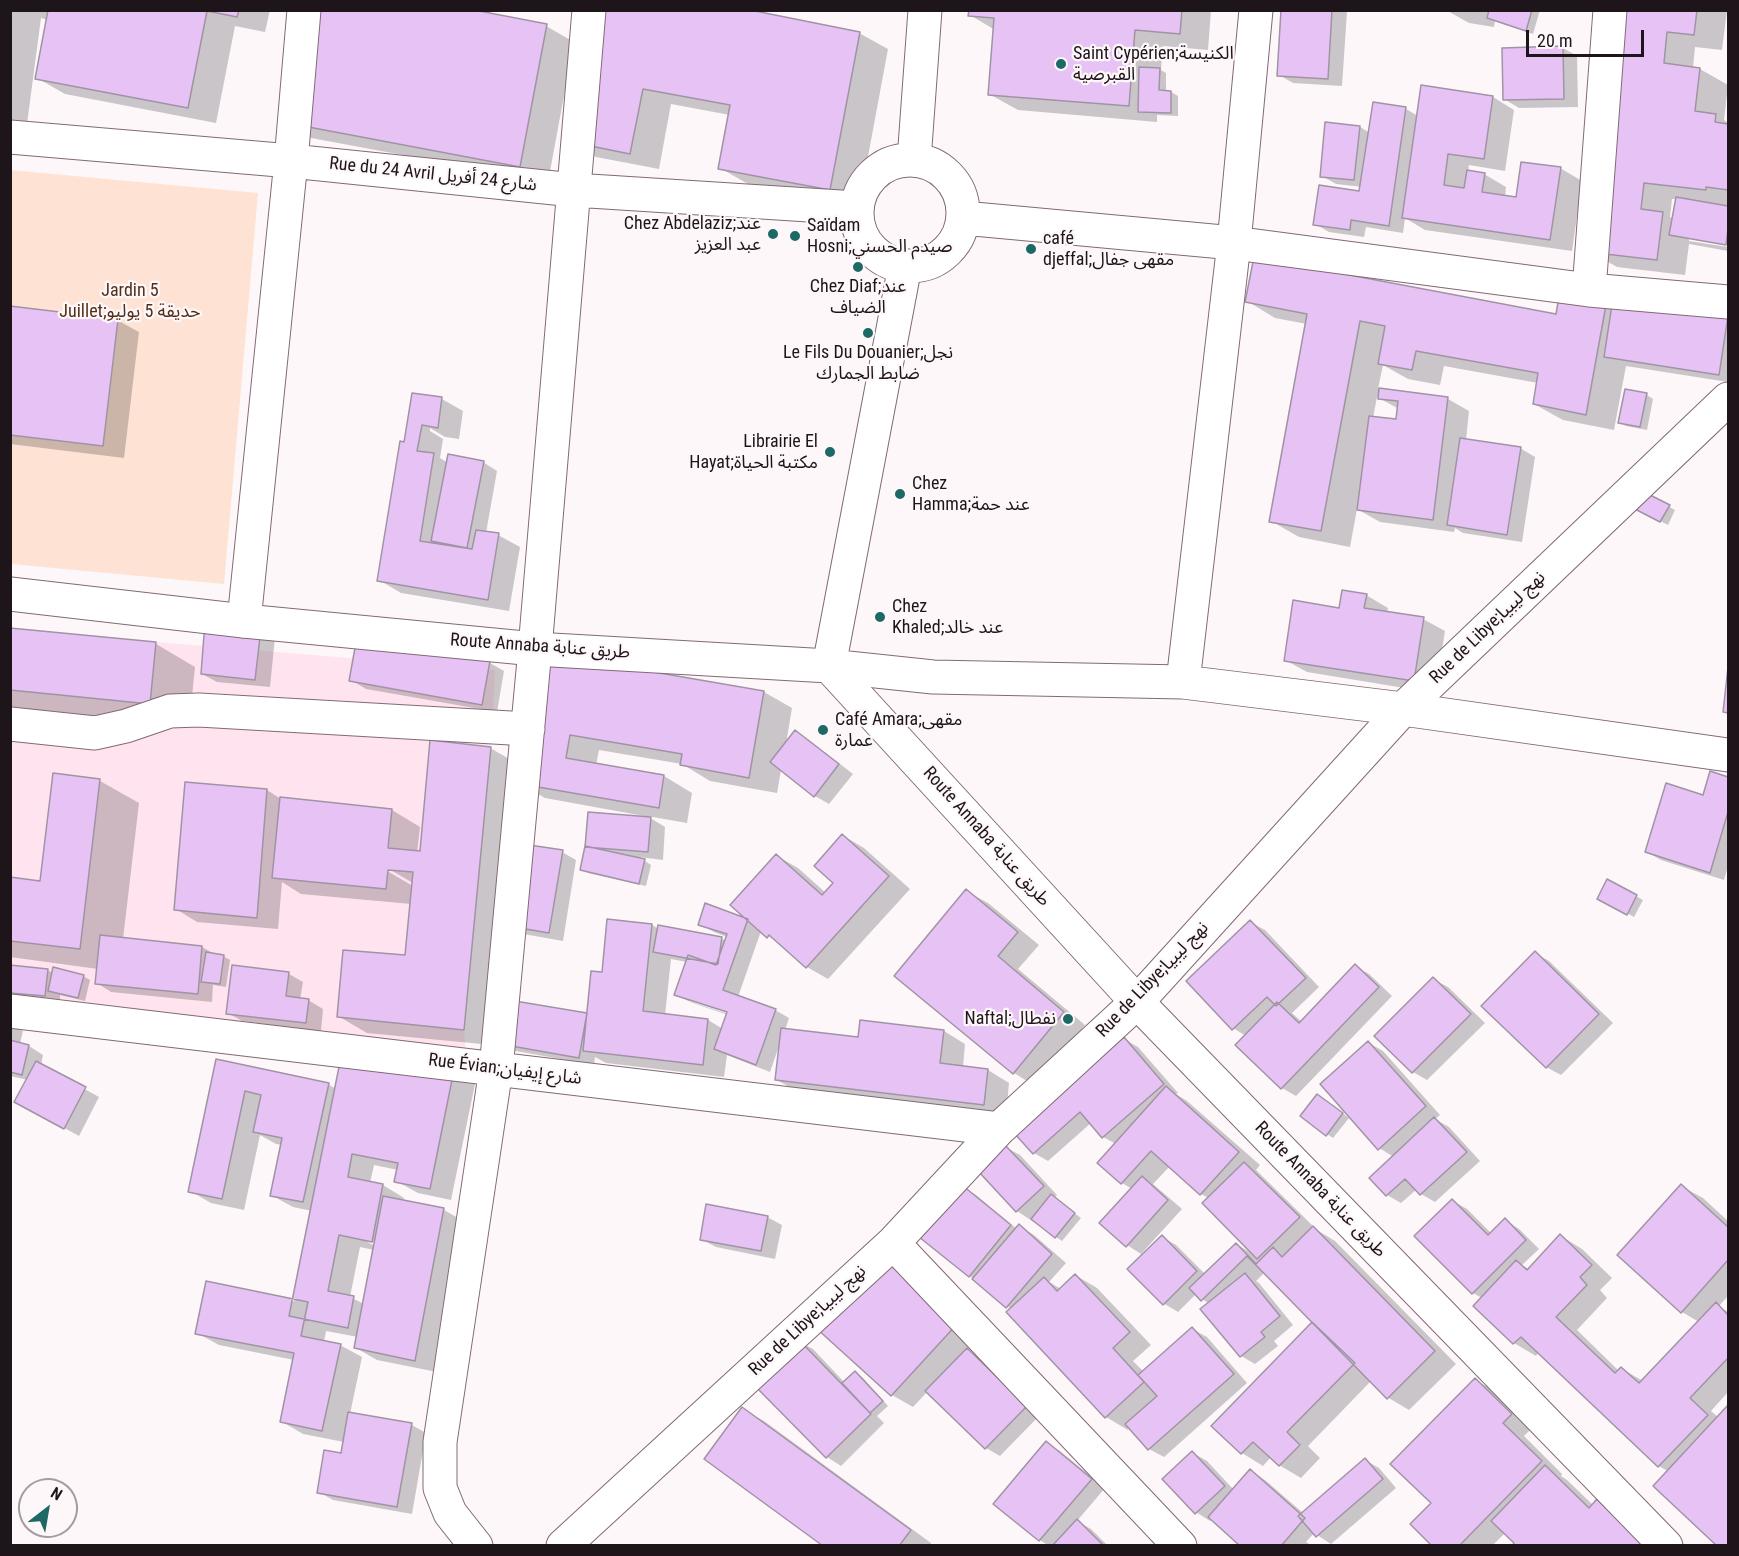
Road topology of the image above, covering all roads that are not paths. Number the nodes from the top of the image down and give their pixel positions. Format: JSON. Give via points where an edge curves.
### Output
{"nodes":[{"id":1,"x":303,"y":10,"type":"edge"},
{"id":2,"x":589,"y":10,"type":"edge"},
{"id":3,"x":925,"y":10,"type":"edge"},
{"id":4,"x":1256,"y":10,"type":"edge"},
{"id":5,"x":1610,"y":10,"type":"edge"},
{"id":6,"x":10,"y":137,"type":"edge"},
{"id":7,"x":914,"y":160,"type":"junction"},
{"id":8,"x":291,"y":161,"type":"junction"},
{"id":9,"x":574,"y":190,"type":"junction"},
{"id":10,"x":856,"y":208,"type":"junction"},
{"id":11,"x":963,"y":218,"type":"junction"},
{"id":12,"x":1234,"y":243,"type":"junction"},
{"id":13,"x":905,"y":266,"type":"junction"},
{"id":14,"x":1589,"y":290,"type":"junction"},
{"id":15,"x":1728,"y":302,"type":"edge"},
{"id":16,"x":1728,"y":399,"type":"edge"},
{"id":17,"x":10,"y":594,"type":"edge"},
{"id":18,"x":244,"y":621,"type":"junction"},
{"id":19,"x":535,"y":649,"type":"junction"},
{"id":20,"x":829,"y":666,"type":"junction"},
{"id":21,"x":1183,"y":682,"type":"junction"},
{"id":22,"x":1403,"y":709,"type":"junction"},
{"id":23,"x":10,"y":724,"type":"edge"},
{"id":24,"x":528,"y":729,"type":"junction"},
{"id":25,"x":1728,"y":755,"type":"edge"},
{"id":26,"x":1137,"y":1002,"type":"junction"},
{"id":27,"x":10,"y":1011,"type":"edge"},
{"id":28,"x":496,"y":1069,"type":"junction"},
{"id":29,"x":999,"y":1129,"type":"junction"},
{"id":30,"x":893,"y":1243,"type":"junction"},
{"id":31,"x":476,"y":1545,"type":"edge"},
{"id":32,"x":563,"y":1545,"type":"edge"},
{"id":33,"x":1179,"y":1545,"type":"edge"},
{"id":34,"x":1666,"y":1545,"type":"edge"}],
"edges":[{"from":1,"to":8,"type":"street"},
{"from":2,"to":9,"type":"street"},
{"from":3,"to":7,"type":"street"},
{"from":4,"to":12,"type":"street"},
{"from":5,"to":14,"type":"street"},
{"from":6,"to":8,"type":"street","name":"Rue du 24 Avril شارع 24 أفريل"},
{"from":7,"to":10,"type":"street","via":[[882,167],[869,178]]},
{"from":7,"to":11,"type":"street","via":[[945,173],[962,201]]},
{"from":8,"to":9,"type":"street","name":"Rue du 24 Avril شارع 24 أفريل"},
{"from":8,"to":18,"type":"street"},
{"from":9,"to":10,"type":"street","name":"Rue du 24 Avril شارع 24 أفريل"},
{"from":9,"to":19,"type":"street"},
{"from":10,"to":13,"type":"street","via":[[858,225],[874,253]]},
{"from":11,"to":12,"type":"street"},
{"from":11,"to":13,"type":"street","via":[[950,248],[922,264]]},
{"from":12,"to":14,"type":"street"},
{"from":12,"to":21,"type":"street"},
{"from":13,"to":20,"type":"street"},
{"from":14,"to":15,"type":"street"},
{"from":16,"to":22,"type":"street","name":"Rue de Libye;نهج ليبيا"},
{"from":17,"to":18,"type":"street","name":"Route Annaba طريق عنابة"},
{"from":18,"to":19,"type":"street","name":"Route Annaba طريق عنابة"},
{"from":19,"to":20,"type":"street","name":"Route Annaba طريق عنابة"},
{"from":19,"to":24,"type":"street"},
{"from":20,"to":21,"type":"street","via":[[933,676]]},
{"from":20,"to":26,"type":"street","name":"Route Annaba طريق عنابة"},
{"from":21,"to":22,"type":"street"},
{"from":22,"to":25,"type":"street"},
{"from":22,"to":26,"type":"street","name":"Rue de Libye;نهج ليبيا"},
{"from":23,"to":24,"type":"street","via":[[95,733],[170,711],[199,710]]},
{"from":24,"to":28,"type":"street"},
{"from":26,"to":29,"type":"street","name":"Rue de Libye;نهج ليبيا"},
{"from":26,"to":34,"type":"street","name":"Route Annaba طريق عنابة"},
{"from":27,"to":28,"type":"street","name":"Rue Évian;شارع إيفيان"},
{"from":28,"to":29,"type":"street","name":"Rue Évian;شارع إيفيان"},
{"from":28,"to":31,"type":"street","via":[[440,1442],[440,1488],[450,1513]]},
{"from":29,"to":30,"type":"street","name":"Rue de Libye;نهج ليبيا"},
{"from":30,"to":32,"type":"street","name":"Rue de Libye;نهج ليبيا"},
{"from":30,"to":33,"type":"street"}]}
